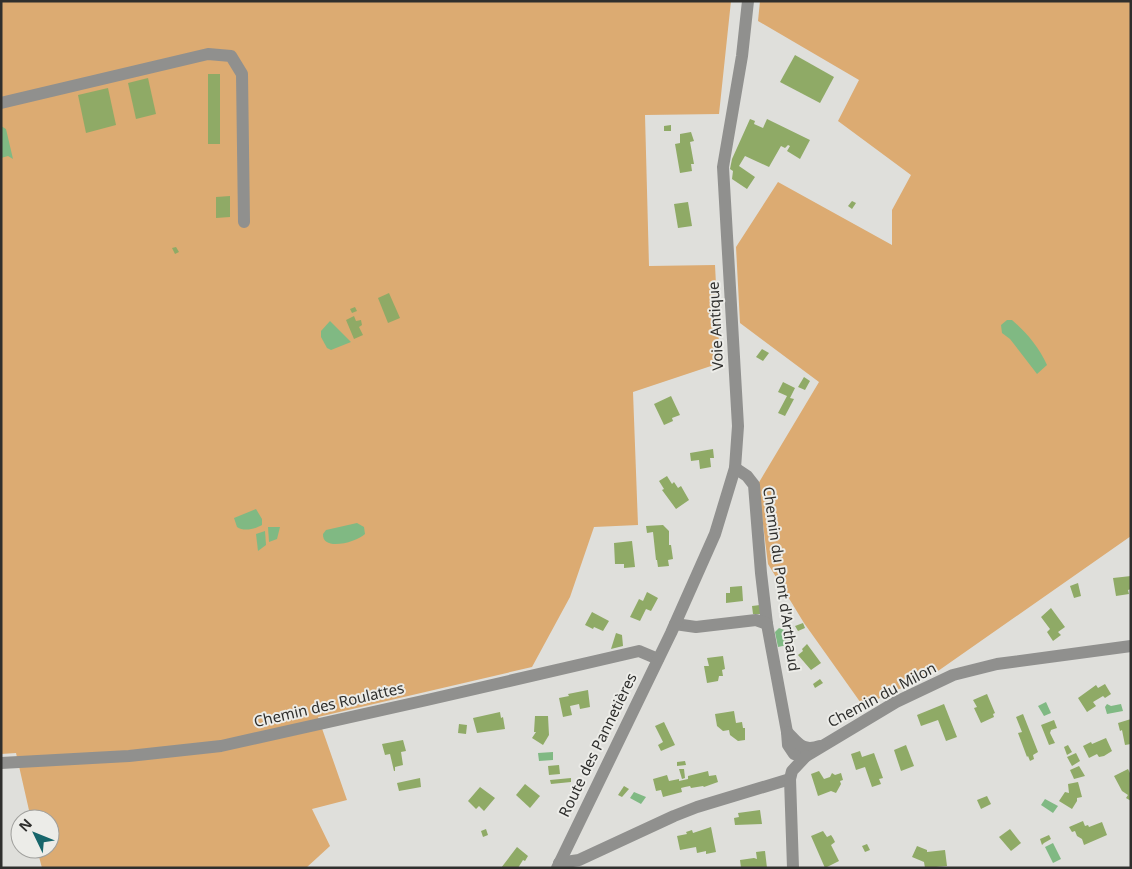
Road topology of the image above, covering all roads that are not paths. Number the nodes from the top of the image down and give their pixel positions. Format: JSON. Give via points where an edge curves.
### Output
{"nodes":[{"id":1,"x":748,"y":1,"type":"edge"},
{"id":2,"x":1,"y":103,"type":"edge"},
{"id":3,"x":244,"y":222,"type":"dead end"},
{"id":4,"x":736,"y":468,"type":"junction"},
{"id":5,"x":675,"y":624,"type":"junction"},
{"id":6,"x":767,"y":624,"type":"junction"},
{"id":7,"x":669,"y":637,"type":"joint"},
{"id":8,"x":1131,"y":646,"type":"edge"},
{"id":9,"x":658,"y":659,"type":"junction"},
{"id":10,"x":787,"y":732,"type":"junction"},
{"id":11,"x":824,"y":745,"type":"junction"},
{"id":12,"x":790,"y":748,"type":"junction"},
{"id":13,"x":806,"y":756,"type":"junction"},
{"id":14,"x":1,"y":763,"type":"edge"},
{"id":15,"x":791,"y":775,"type":"junction"},
{"id":16,"x":558,"y":865,"type":"edge"},
{"id":17,"x":793,"y":868,"type":"edge"}],
"edges":[{"from":1,"to":4,"type":"street","name":"Voie Antique","via":[[723,168],[738,426]]},
{"from":2,"to":3,"type":"street","via":[[208,54],[231,56],[242,74]]},
{"from":4,"to":5,"type":"street","name":"Voie Antique","via":[[715,534]]},
{"from":4,"to":6,"type":"street","name":"Chemin du Pont d'Arthaud","via":[[754,485]]},
{"from":5,"to":6,"type":"street","via":[[696,627],[756,620]]},
{"from":5,"to":7,"type":"street","name":"Voie Antique"},
{"from":6,"to":10,"type":"street","name":"Chemin du Pont d'Arthaud"},
{"from":7,"to":9,"type":"street","name":"Route des Pannetières"},
{"from":8,"to":11,"type":"street","name":"Chemin du Milon","via":[[997,664],[953,675],[896,702]]},
{"from":9,"to":14,"type":"street","name":"Chemin des Roulattes","via":[[639,651],[222,746],[129,756]]},
{"from":9,"to":16,"type":"street","name":"Route des Pannetières"},
{"from":10,"to":11,"type":"street","via":[[803,747],[813,749]]},
{"from":10,"to":12,"type":"street"},
{"from":11,"to":13,"type":"street","name":"Chemin du Milon"},
{"from":12,"to":13,"type":"street","via":[[794,754]]},
{"from":12,"to":15,"type":"street"},
{"from":13,"to":15,"type":"street"},
{"from":15,"to":16,"type":"street","via":[[697,807],[579,860]]},
{"from":15,"to":17,"type":"street"}]}
